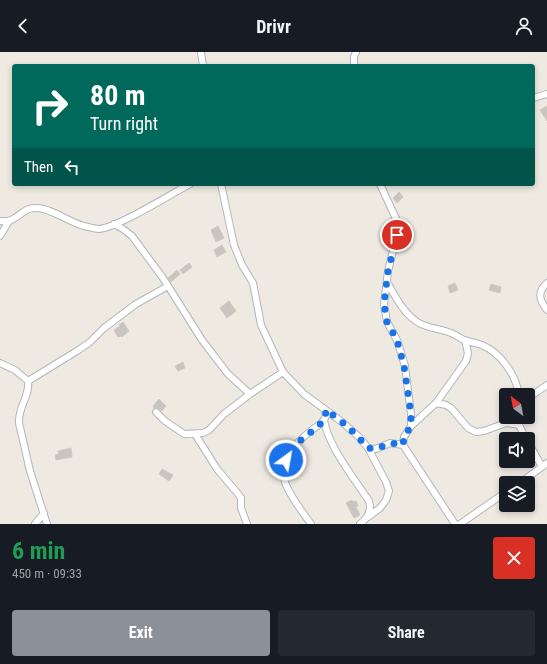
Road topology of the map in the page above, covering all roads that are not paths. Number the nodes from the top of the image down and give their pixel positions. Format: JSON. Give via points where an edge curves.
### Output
{"nodes":[{"id":1,"x":201,"y":52,"type":"edge"},
{"id":2,"x":356,"y":52,"type":"edge"},
{"id":3,"x":203,"y":64,"type":"edge"},
{"id":4,"x":354,"y":64,"type":"edge"},
{"id":5,"x":547,"y":94,"type":"edge"},
{"id":6,"x":535,"y":97,"type":"edge"},
{"id":7,"x":186,"y":186,"type":"edge"},
{"id":8,"x":221,"y":186,"type":"edge"},
{"id":9,"x":381,"y":186,"type":"edge"},
{"id":10,"x":0,"y":221,"type":"edge"},
{"id":11,"x":9,"y":221,"type":"junction"},
{"id":12,"x":114,"y":224,"type":"junction"},
{"id":13,"x":0,"y":236,"type":"edge"},
{"id":14,"x":387,"y":282,"type":"junction"},
{"id":15,"x":547,"y":283,"type":"edge"},
{"id":16,"x":168,"y":286,"type":"junction"},
{"id":17,"x":547,"y":310,"type":"edge"},
{"id":18,"x":465,"y":340,"type":"junction"},
{"id":19,"x":0,"y":363,"type":"edge"},
{"id":20,"x":283,"y":372,"type":"junction"},
{"id":21,"x":28,"y":381,"type":"junction"},
{"id":22,"x":547,"y":385,"type":"edge"},
{"id":23,"x":517,"y":388,"type":"edge"},
{"id":24,"x":535,"y":393,"type":"edge"},
{"id":25,"x":250,"y":394,"type":"junction"},
{"id":26,"x":436,"y":403,"type":"junction"},
{"id":27,"x":325,"y":410,"type":"junction"},
{"id":28,"x":156,"y":412,"type":"dead end"},
{"id":29,"x":324,"y":420,"type":"junction"},
{"id":30,"x":520,"y":425,"type":"joint"},
{"id":31,"x":411,"y":426,"type":"junction"},
{"id":32,"x":523,"y":432,"type":"edge"},
{"id":33,"x":195,"y":434,"type":"junction"},
{"id":34,"x":403,"y":445,"type":"junction"},
{"id":35,"x":368,"y":448,"type":"junction"},
{"id":36,"x":535,"y":452,"type":"edge"},
{"id":37,"x":544,"y":465,"type":"edge"},
{"id":38,"x":529,"y":476,"type":"edge"},
{"id":39,"x":499,"y":497,"type":"edge"},
{"id":40,"x":44,"y":513,"type":"junction"},
{"id":41,"x":368,"y":517,"type":"junction"},
{"id":42,"x":35,"y":524,"type":"edge"},
{"id":43,"x":47,"y":524,"type":"edge"},
{"id":44,"x":247,"y":524,"type":"edge"},
{"id":45,"x":311,"y":524,"type":"edge"},
{"id":46,"x":360,"y":524,"type":"edge"},
{"id":47,"x":455,"y":524,"type":"edge"},
{"id":48,"x":460,"y":524,"type":"edge"}],
"edges":[{"from":1,"to":3,"type":"street"},
{"from":2,"to":4,"type":"street"},
{"from":5,"to":6,"type":"street"},
{"from":7,"to":12,"type":"street"},
{"from":8,"to":20,"type":"street","via":[[234,246],[253,283],[261,325]]},
{"from":9,"to":14,"type":"street","via":[[398,223]]},
{"from":10,"to":11,"type":"street"},
{"from":11,"to":12,"type":"street","via":[[34,207],[99,229]]},
{"from":11,"to":13,"type":"street"},
{"from":12,"to":16,"type":"street","via":[[132,236]]},
{"from":14,"to":18,"type":"street","via":[[398,301],[417,322]]},
{"from":14,"to":31,"type":"street","via":[[384,304],[404,366]]},
{"from":15,"to":17,"type":"street","via":[[540,292],[540,299]]},
{"from":16,"to":21,"type":"street","via":[[136,304],[84,347]]},
{"from":16,"to":25,"type":"street","via":[[218,362]]},
{"from":18,"to":23,"type":"street","via":[[482,345],[496,354],[504,362]]},
{"from":18,"to":26,"type":"street","via":[[468,347],[466,361]]},
{"from":19,"to":21,"type":"street","via":[[15,370]]},
{"from":20,"to":25,"type":"street"},
{"from":20,"to":27,"type":"street","via":[[304,394]]},
{"from":21,"to":40,"type":"street","via":[[29,388],[18,414],[19,423],[30,471]]},
{"from":22,"to":24,"type":"street"},
{"from":25,"to":33,"type":"street","via":[[224,414],[209,430]]},
{"from":26,"to":30,"type":"street","via":[[451,408],[468,428],[476,432],[506,423]]},
{"from":26,"to":31,"type":"street"},
{"from":27,"to":29,"type":"street"},
{"from":27,"to":35,"type":"street","via":[[347,426]]},
{"from":28,"to":33,"type":"street","via":[[180,432]]},
{"from":29,"to":41,"type":"street","via":[[328,436],[369,501]]},
{"from":29,"to":45,"type":"street","via":[[292,448],[283,471],[286,484]]},
{"from":30,"to":32,"type":"street"},
{"from":31,"to":34,"type":"street","via":[[404,437]]},
{"from":33,"to":44,"type":"street","via":[[217,469],[241,498],[241,508]]},
{"from":34,"to":35,"type":"street","via":[[390,443],[376,449]]},
{"from":34,"to":47,"type":"street"},
{"from":35,"to":41,"type":"street","via":[[389,491],[380,508]]},
{"from":36,"to":37,"type":"street"},
{"from":37,"to":38,"type":"street"},
{"from":39,"to":48,"type":"street"},
{"from":40,"to":42,"type":"street"},
{"from":40,"to":43,"type":"street"},
{"from":41,"to":46,"type":"street"}]}
